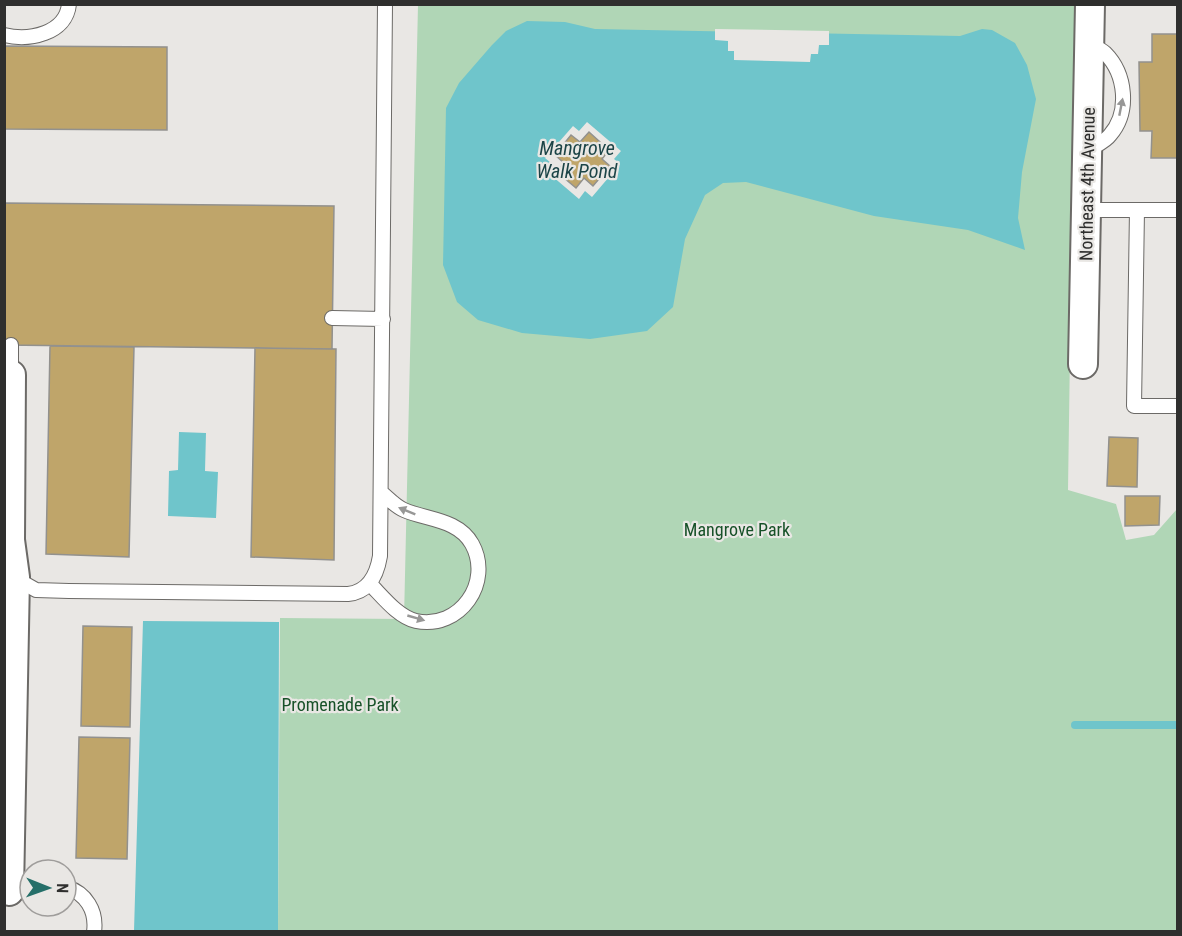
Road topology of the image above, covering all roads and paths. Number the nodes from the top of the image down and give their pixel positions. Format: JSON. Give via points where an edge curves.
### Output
{"nodes":[{"id":1,"x":69,"y":4,"type":"edge"},
{"id":2,"x":385,"y":4,"type":"edge"},
{"id":3,"x":1090,"y":4,"type":"edge"},
{"id":4,"x":4,"y":35,"type":"edge"},
{"id":5,"x":1086,"y":210,"type":"junction"},
{"id":6,"x":1137,"y":210,"type":"junction"},
{"id":7,"x":1178,"y":210,"type":"edge"},
{"id":8,"x":332,"y":318,"type":"dead end"},
{"id":9,"x":383,"y":319,"type":"junction"},
{"id":10,"x":11,"y":345,"type":"dead end"},
{"id":11,"x":1083,"y":364,"type":"dead end"},
{"id":12,"x":8,"y":375,"type":"edge"},
{"id":13,"x":1178,"y":406,"type":"edge"},
{"id":14,"x":382,"y":493,"type":"junction"},
{"id":15,"x":10,"y":577,"type":"edge"},
{"id":16,"x":370,"y":584,"type":"junction"},
{"id":17,"x":14,"y":890,"type":"edge"},
{"id":18,"x":78,"y":893,"type":"edge"},
{"id":19,"x":94,"y":932,"type":"edge"}],
"edges":[{"from":1,"to":4,"type":"lane","via":[[68,16],[45,33],[20,38]]},
{"from":2,"to":9,"type":"lane"},
{"from":3,"to":5,"type":"street","name":"Northeast 4th Avenue"},
{"from":5,"to":6,"type":"lane"},
{"from":5,"to":11,"type":"street","name":"Northeast 4th Avenue"},
{"from":6,"to":7,"type":"lane"},
{"from":6,"to":13,"type":"lane","via":[[1134,406]]},
{"from":8,"to":9,"type":"lane"},
{"from":9,"to":14,"type":"lane"},
{"from":10,"to":12,"type":"lane"},
{"from":12,"to":15,"type":"street"},
{"from":14,"to":16,"type":"lane","via":[[381,555]]},
{"from":16,"to":14,"type":"lane","one_way":true,"via":[[415,621],[437,621],[457,613],[470,600],[478,580],[472,544],[459,530],[403,510]]},
{"from":15,"to":16,"type":"lane","via":[[36,590],[69,591],[348,594]]},
{"from":15,"to":17,"type":"street"},
{"from":18,"to":19,"type":"lane","via":[[95,916]]}]}
